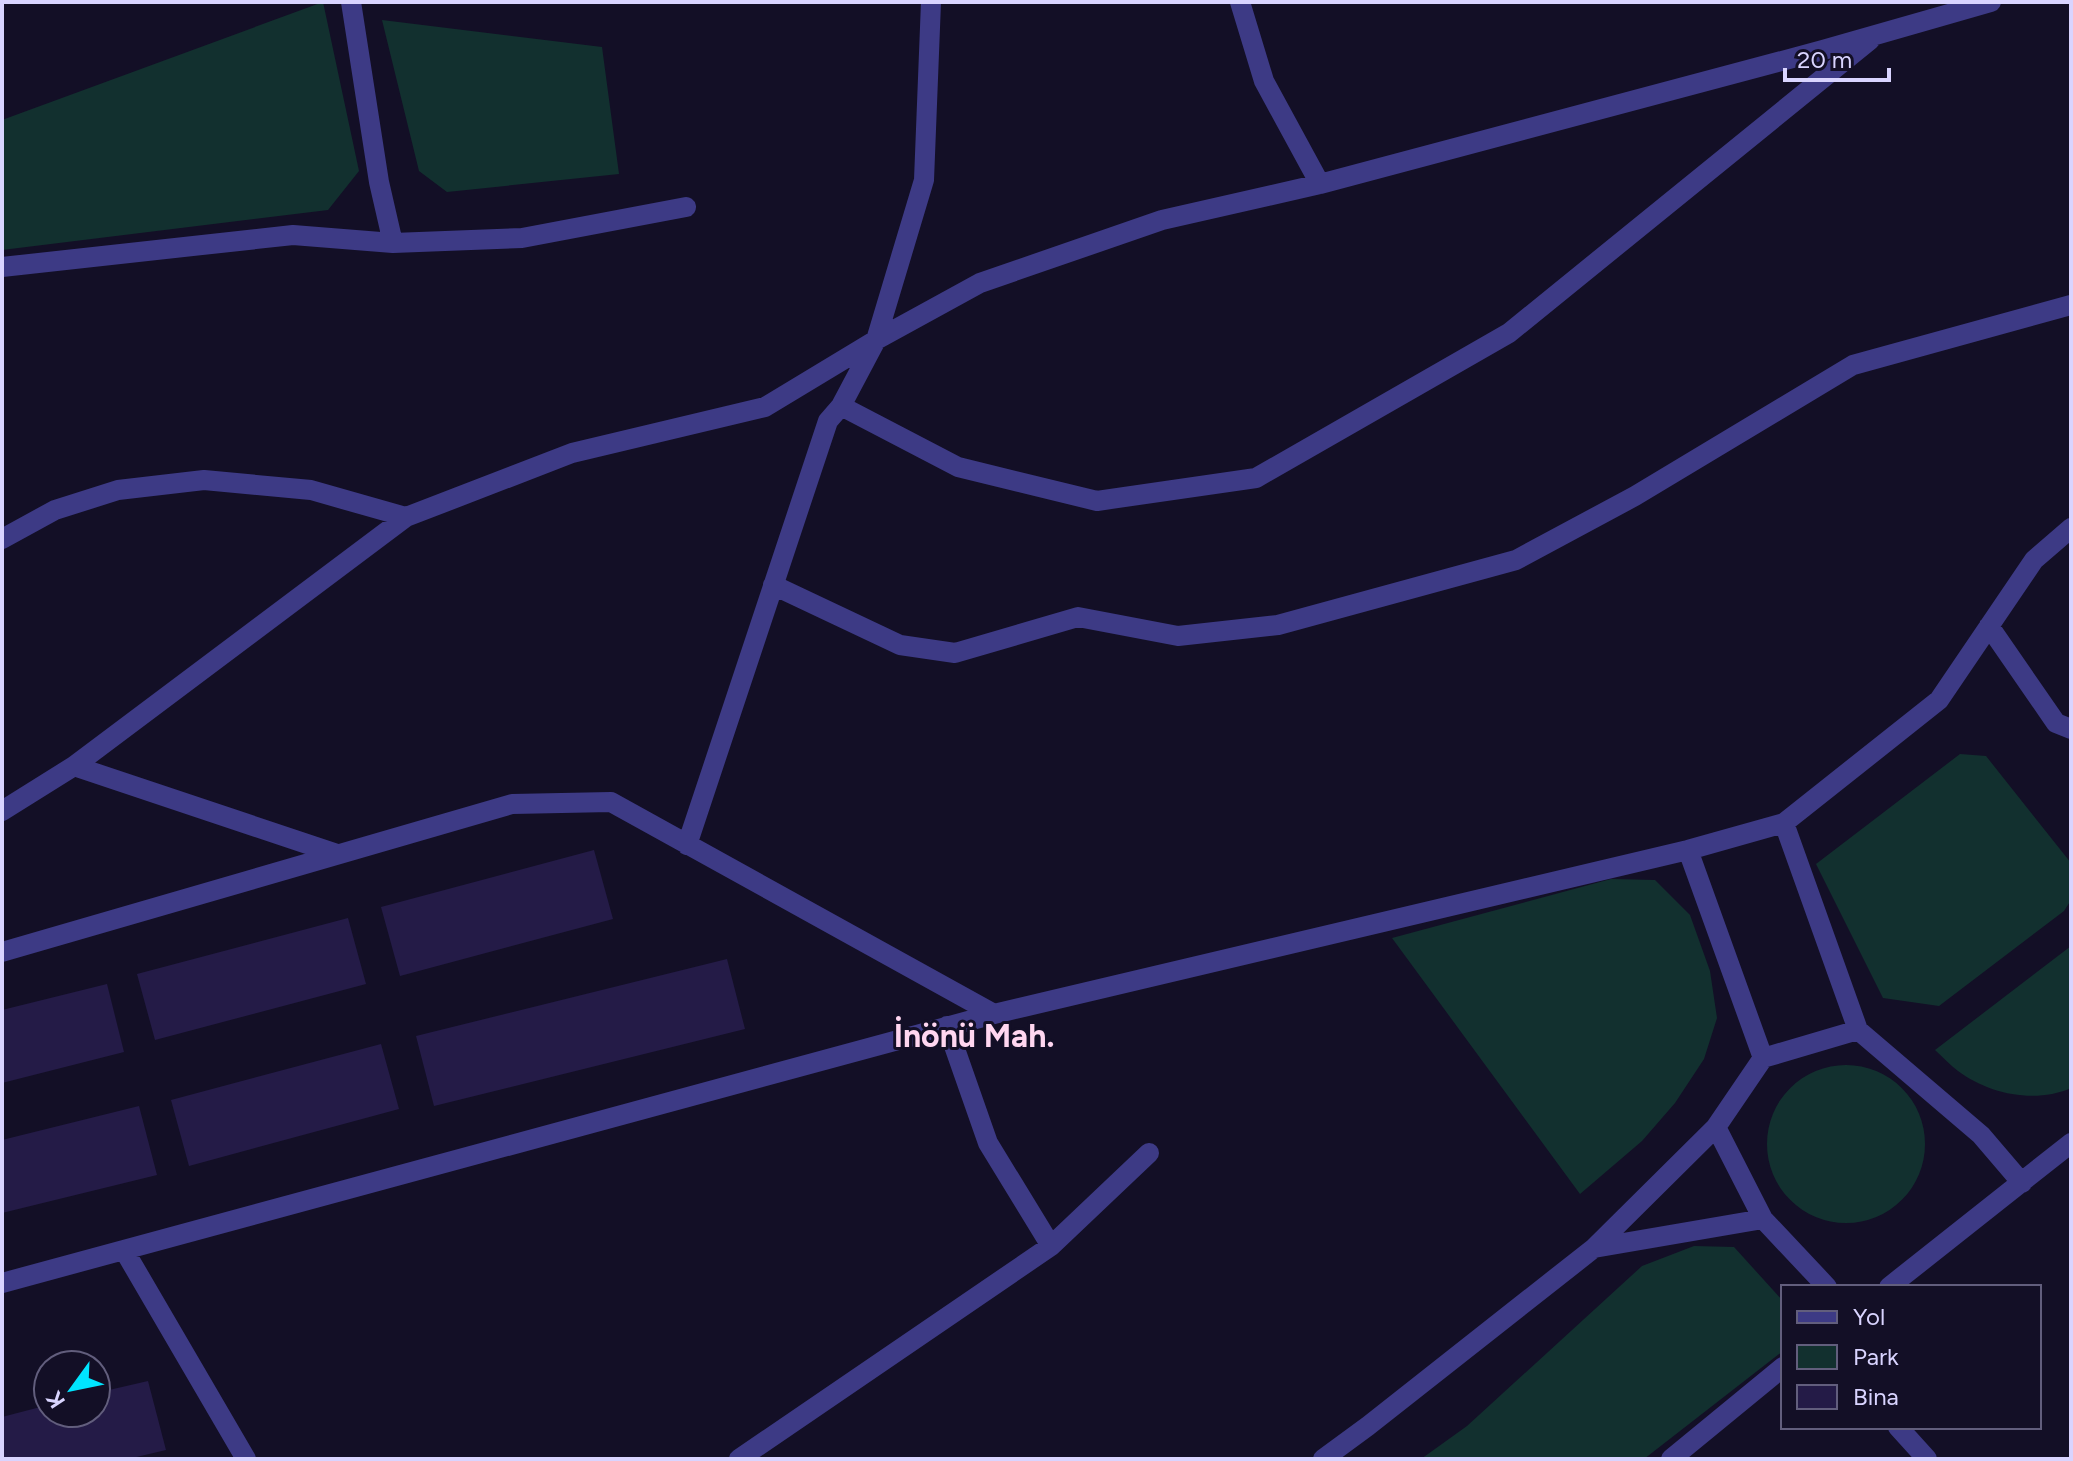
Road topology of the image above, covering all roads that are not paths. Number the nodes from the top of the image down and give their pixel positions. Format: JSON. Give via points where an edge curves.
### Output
{"nodes":[{"id":1,"x":351,"y":2,"type":"edge"},
{"id":2,"x":931,"y":2,"type":"edge"},
{"id":3,"x":1240,"y":2,"type":"edge"},
{"id":4,"x":1991,"y":2,"type":"edge"},
{"id":5,"x":1878,"y":34,"type":"junction"},
{"id":6,"x":1320,"y":184,"type":"junction"},
{"id":7,"x":686,"y":207,"type":"dead end"},
{"id":8,"x":393,"y":243,"type":"junction"},
{"id":9,"x":2,"y":267,"type":"edge"},
{"id":10,"x":2071,"y":305,"type":"edge"},
{"id":11,"x":876,"y":340,"type":"junction"},
{"id":12,"x":841,"y":406,"type":"junction"},
{"id":13,"x":406,"y":517,"type":"junction"},
{"id":14,"x":2071,"y":528,"type":"edge"},
{"id":15,"x":2,"y":539,"type":"edge"},
{"id":16,"x":773,"y":585,"type":"junction"},
{"id":17,"x":1989,"y":626,"type":"junction"},
{"id":18,"x":2071,"y":729,"type":"edge"},
{"id":19,"x":74,"y":766,"type":"junction"},
{"id":20,"x":2,"y":811,"type":"edge"},
{"id":21,"x":1784,"y":823,"type":"junction"},
{"id":22,"x":687,"y":845,"type":"junction"},
{"id":23,"x":1688,"y":850,"type":"junction"},
{"id":24,"x":337,"y":854,"type":"junction"},
{"id":25,"x":2,"y":952,"type":"edge"},
{"id":26,"x":994,"y":1014,"type":"junction"},
{"id":27,"x":947,"y":1026,"type":"junction"},
{"id":28,"x":1858,"y":1030,"type":"junction"},
{"id":29,"x":1763,"y":1058,"type":"junction"},
{"id":30,"x":1716,"y":1127,"type":"junction"},
{"id":31,"x":2071,"y":1143,"type":"edge"},
{"id":32,"x":1149,"y":1153,"type":"dead end"},
{"id":33,"x":2022,"y":1183,"type":"junction"},
{"id":34,"x":1763,"y":1219,"type":"junction"},
{"id":35,"x":1051,"y":1246,"type":"junction"},
{"id":36,"x":1594,"y":1248,"type":"junction"},
{"id":37,"x":124,"y":1250,"type":"junction"},
{"id":38,"x":2,"y":1283,"type":"edge"},
{"id":39,"x":1825,"y":1285,"type":"edge"},
{"id":40,"x":1892,"y":1285,"type":"edge"},
{"id":41,"x":1781,"y":1369,"type":"edge"},
{"id":42,"x":1900,"y":1429,"type":"edge"},
{"id":43,"x":751,"y":1456,"type":"edge"},
{"id":44,"x":246,"y":1459,"type":"edge"},
{"id":45,"x":1323,"y":1459,"type":"edge"},
{"id":46,"x":1671,"y":1459,"type":"edge"},
{"id":47,"x":1927,"y":1459,"type":"edge"}],
"edges":[{"from":1,"to":8,"type":"street"},
{"from":2,"to":11,"type":"street","via":[[924,180]]},
{"from":3,"to":6,"type":"street","via":[[1264,81]]},
{"from":4,"to":5,"type":"street"},
{"from":5,"to":6,"type":"street"},
{"from":5,"to":12,"type":"street","via":[[1509,333],[1256,478],[1097,501],[958,467]]},
{"from":6,"to":11,"type":"street","via":[[1162,220],[980,283]]},
{"from":7,"to":8,"type":"street","via":[[522,238]]},
{"from":8,"to":9,"type":"street","via":[[293,235]]},
{"from":10,"to":16,"type":"street","via":[[1853,365],[1635,496],[1516,560],[1278,625],[1178,636],[1078,617],[955,653],[900,645]]},
{"from":11,"to":12,"type":"street"},
{"from":11,"to":13,"type":"street","via":[[765,407],[572,453]]},
{"from":12,"to":16,"type":"street","via":[[828,421]]},
{"from":13,"to":15,"type":"street","via":[[311,490],[204,480],[118,490],[55,510]]},
{"from":13,"to":19,"type":"street"},
{"from":14,"to":17,"type":"street","via":[[2034,560]]},
{"from":16,"to":22,"type":"street"},
{"from":17,"to":18,"type":"street","via":[[2056,723]]},
{"from":17,"to":21,"type":"street","via":[[1939,700]]},
{"from":19,"to":20,"type":"street"},
{"from":19,"to":24,"type":"street"},
{"from":21,"to":23,"type":"street"},
{"from":21,"to":28,"type":"street"},
{"from":22,"to":24,"type":"street","via":[[611,802],[512,804]]},
{"from":22,"to":26,"type":"street"},
{"from":23,"to":26,"type":"street"},
{"from":23,"to":29,"type":"street"},
{"from":24,"to":25,"type":"street"},
{"from":26,"to":27,"type":"street"},
{"from":27,"to":35,"type":"street","via":[[988,1143]]},
{"from":27,"to":37,"type":"street"},
{"from":28,"to":29,"type":"street"},
{"from":28,"to":33,"type":"street","via":[[1981,1135]]},
{"from":29,"to":30,"type":"street"},
{"from":30,"to":34,"type":"street"},
{"from":30,"to":36,"type":"street"},
{"from":31,"to":33,"type":"street"},
{"from":32,"to":35,"type":"street"},
{"from":33,"to":40,"type":"street"},
{"from":34,"to":36,"type":"street"},
{"from":34,"to":39,"type":"street"},
{"from":35,"to":43,"type":"street"},
{"from":36,"to":45,"type":"street"},
{"from":37,"to":38,"type":"street"},
{"from":37,"to":44,"type":"street"},
{"from":41,"to":46,"type":"street"},
{"from":42,"to":47,"type":"street"}]}
